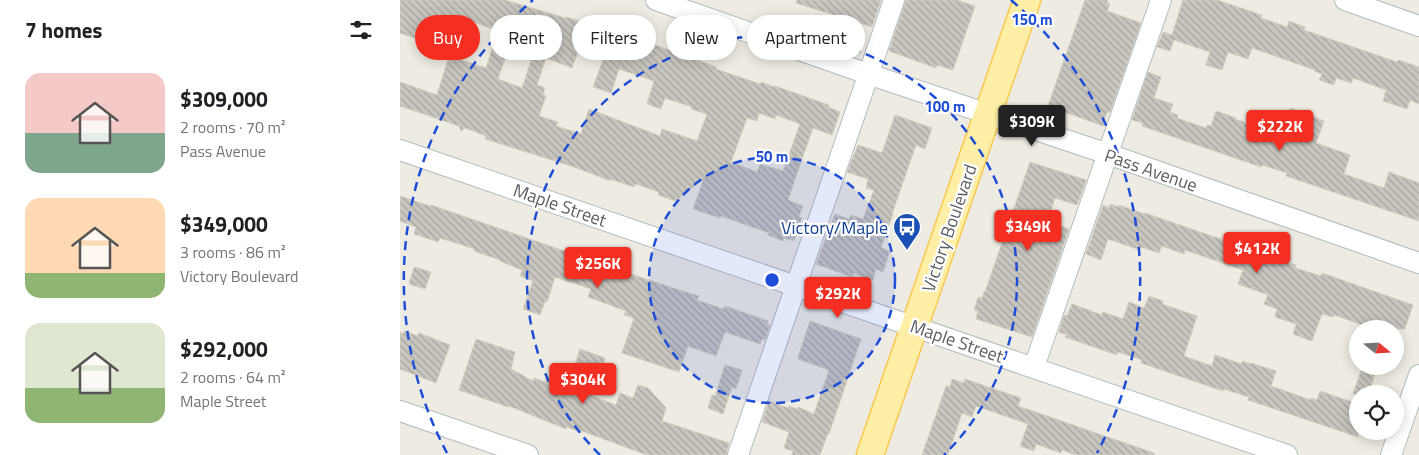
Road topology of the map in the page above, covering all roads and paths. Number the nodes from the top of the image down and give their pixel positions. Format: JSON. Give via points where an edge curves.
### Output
{"nodes":[{"id":1,"x":656,"y":0,"type":"edge"},
{"id":2,"x":894,"y":0,"type":"edge"},
{"id":3,"x":1027,"y":0,"type":"edge"},
{"id":4,"x":1161,"y":0,"type":"edge"},
{"id":5,"x":1345,"y":0,"type":"edge"},
{"id":6,"x":1419,"y":26,"type":"edge"},
{"id":7,"x":868,"y":74,"type":"junction"},
{"id":8,"x":988,"y":114,"type":"junction"},
{"id":9,"x":400,"y":150,"type":"edge"},
{"id":10,"x":1108,"y":154,"type":"junction"},
{"id":11,"x":1419,"y":263,"type":"edge"},
{"id":12,"x":796,"y":286,"type":"junction"},
{"id":13,"x":915,"y":327,"type":"junction"},
{"id":14,"x":1034,"y":367,"type":"junction"},
{"id":15,"x":1419,"y":375,"type":"edge"},
{"id":16,"x":400,"y":411,"type":"edge"},
{"id":17,"x":528,"y":455,"type":"edge"},
{"id":18,"x":738,"y":455,"type":"edge"},
{"id":19,"x":870,"y":455,"type":"edge"},
{"id":20,"x":1287,"y":455,"type":"edge"},
{"id":21,"x":1391,"y":455,"type":"edge"}],
"edges":[{"from":1,"to":7,"type":"street","name":"Pass Avenue"},
{"from":2,"to":7,"type":"street"},
{"from":3,"to":8,"type":"main road","name":"Victory Boulevard"},
{"from":4,"to":10,"type":"street"},
{"from":5,"to":6,"type":"street"},
{"from":7,"to":8,"type":"street","name":"Pass Avenue"},
{"from":7,"to":12,"type":"street"},
{"from":8,"to":10,"type":"street","name":"Pass Avenue"},
{"from":8,"to":13,"type":"main road","name":"Victory Boulevard"},
{"from":9,"to":12,"type":"street","name":"Maple Street"},
{"from":10,"to":11,"type":"street","name":"Pass Avenue"},
{"from":10,"to":14,"type":"street"},
{"from":12,"to":13,"type":"street","name":"Maple Street"},
{"from":12,"to":18,"type":"street"},
{"from":13,"to":14,"type":"street","name":"Maple Street"},
{"from":13,"to":19,"type":"main road","name":"Victory Boulevard"},
{"from":14,"to":20,"type":"street","name":"Maple Street"},
{"from":15,"to":21,"type":"street"},
{"from":16,"to":17,"type":"street"}]}
